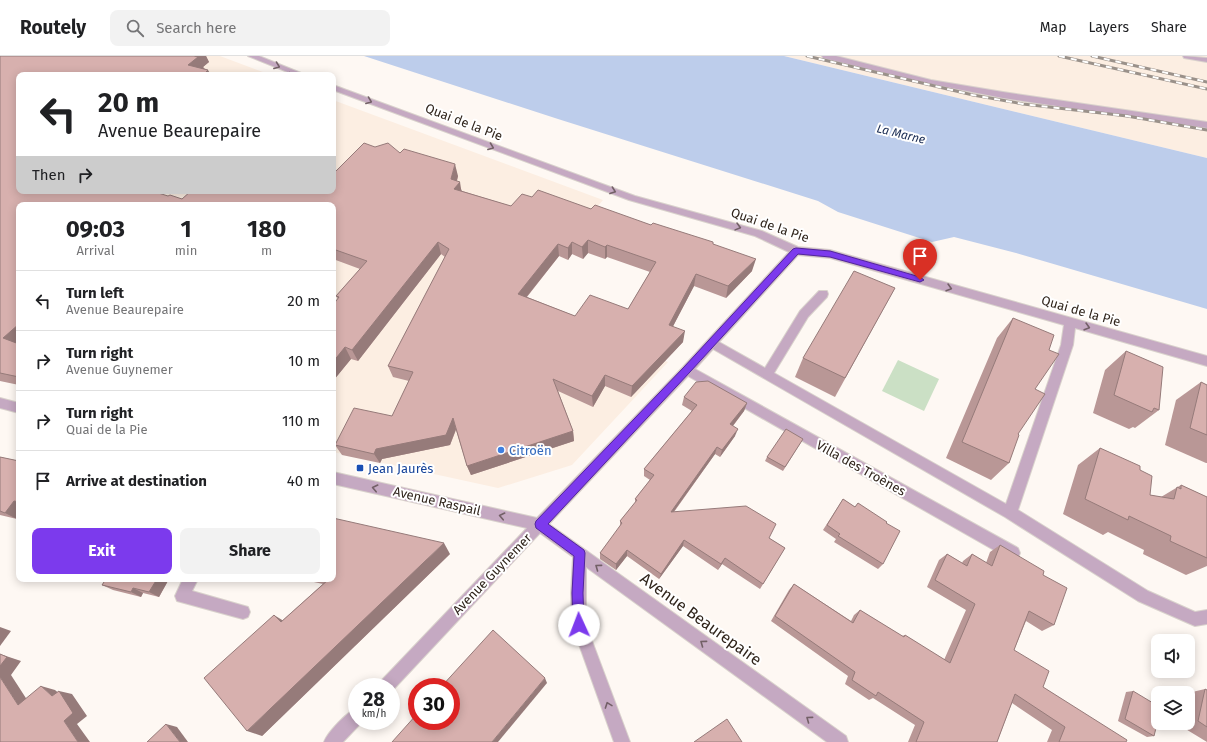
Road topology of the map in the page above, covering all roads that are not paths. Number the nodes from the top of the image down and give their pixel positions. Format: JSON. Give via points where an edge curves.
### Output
{"nodes":[{"id":1,"x":252,"y":56,"type":"edge"},
{"id":2,"x":826,"y":56,"type":"edge"},
{"id":3,"x":1187,"y":56,"type":"edge"},
{"id":4,"x":1207,"y":60,"type":"edge"},
{"id":5,"x":294,"y":72,"type":"edge"},
{"id":6,"x":336,"y":88,"type":"edge"},
{"id":7,"x":1207,"y":125,"type":"edge"},
{"id":8,"x":796,"y":251,"type":"junction"},
{"id":9,"x":823,"y":294,"type":"dead end"},
{"id":10,"x":1070,"y":322,"type":"junction"},
{"id":11,"x":711,"y":343,"type":"junction"},
{"id":12,"x":1207,"y":361,"type":"edge"},
{"id":13,"x":687,"y":370,"type":"junction"},
{"id":14,"x":767,"y":375,"type":"junction"},
{"id":15,"x":0,"y":404,"type":"edge"},
{"id":16,"x":16,"y":407,"type":"edge"},
{"id":17,"x":336,"y":479,"type":"edge"},
{"id":18,"x":1010,"y":513,"type":"junction"},
{"id":19,"x":540,"y":524,"type":"junction"},
{"id":20,"x":580,"y":553,"type":"junction"},
{"id":21,"x":1023,"y":559,"type":"edge"},
{"id":22,"x":189,"y":582,"type":"edge"},
{"id":23,"x":243,"y":612,"type":"dead end"},
{"id":24,"x":1207,"y":618,"type":"edge"},
{"id":25,"x":394,"y":678,"type":"edge"},
{"id":26,"x":348,"y":725,"type":"edge"},
{"id":27,"x":332,"y":742,"type":"edge"},
{"id":28,"x":622,"y":742,"type":"edge"},
{"id":29,"x":840,"y":742,"type":"edge"}],
"edges":[{"from":1,"to":5,"type":"street","one_way":true},
{"from":2,"to":7,"type":"street","via":[[931,82]]},
{"from":3,"to":4,"type":"street"},
{"from":6,"to":8,"type":"street","name":"Quai de la Pie","one_way":true,"via":[[632,198],[758,233]]},
{"from":8,"to":10,"type":"street","name":"Quai de la Pie","one_way":true,"via":[[830,254]]},
{"from":8,"to":11,"type":"street","name":"Avenue Guynemer"},
{"from":9,"to":14,"type":"street","via":[[804,314]]},
{"from":10,"to":12,"type":"street","name":"Quai de la Pie","one_way":true},
{"from":10,"to":18,"type":"street","via":[[1067,345]]},
{"from":11,"to":13,"type":"street","name":"Avenue Guynemer"},
{"from":11,"to":14,"type":"street"},
{"from":13,"to":19,"type":"street","name":"Avenue Guynemer"},
{"from":13,"to":21,"type":"street","name":"Villa des Troènes"},
{"from":14,"to":18,"type":"street"},
{"from":15,"to":16,"type":"street"},
{"from":19,"to":17,"type":"street","name":"Avenue Raspail","one_way":true},
{"from":18,"to":24,"type":"street","via":[[1143,596],[1195,619]]},
{"from":19,"to":20,"type":"street","name":"Avenue Beaurepaire"},
{"from":19,"to":25,"type":"street","name":"Avenue Guynemer"},
{"from":28,"to":20,"type":"street","one_way":true,"via":[[579,625]]},
{"from":29,"to":20,"type":"street","name":"Avenue Beaurepaire","one_way":true},
{"from":22,"to":23,"type":"street","via":[[182,596]]},
{"from":26,"to":27,"type":"street"}]}
